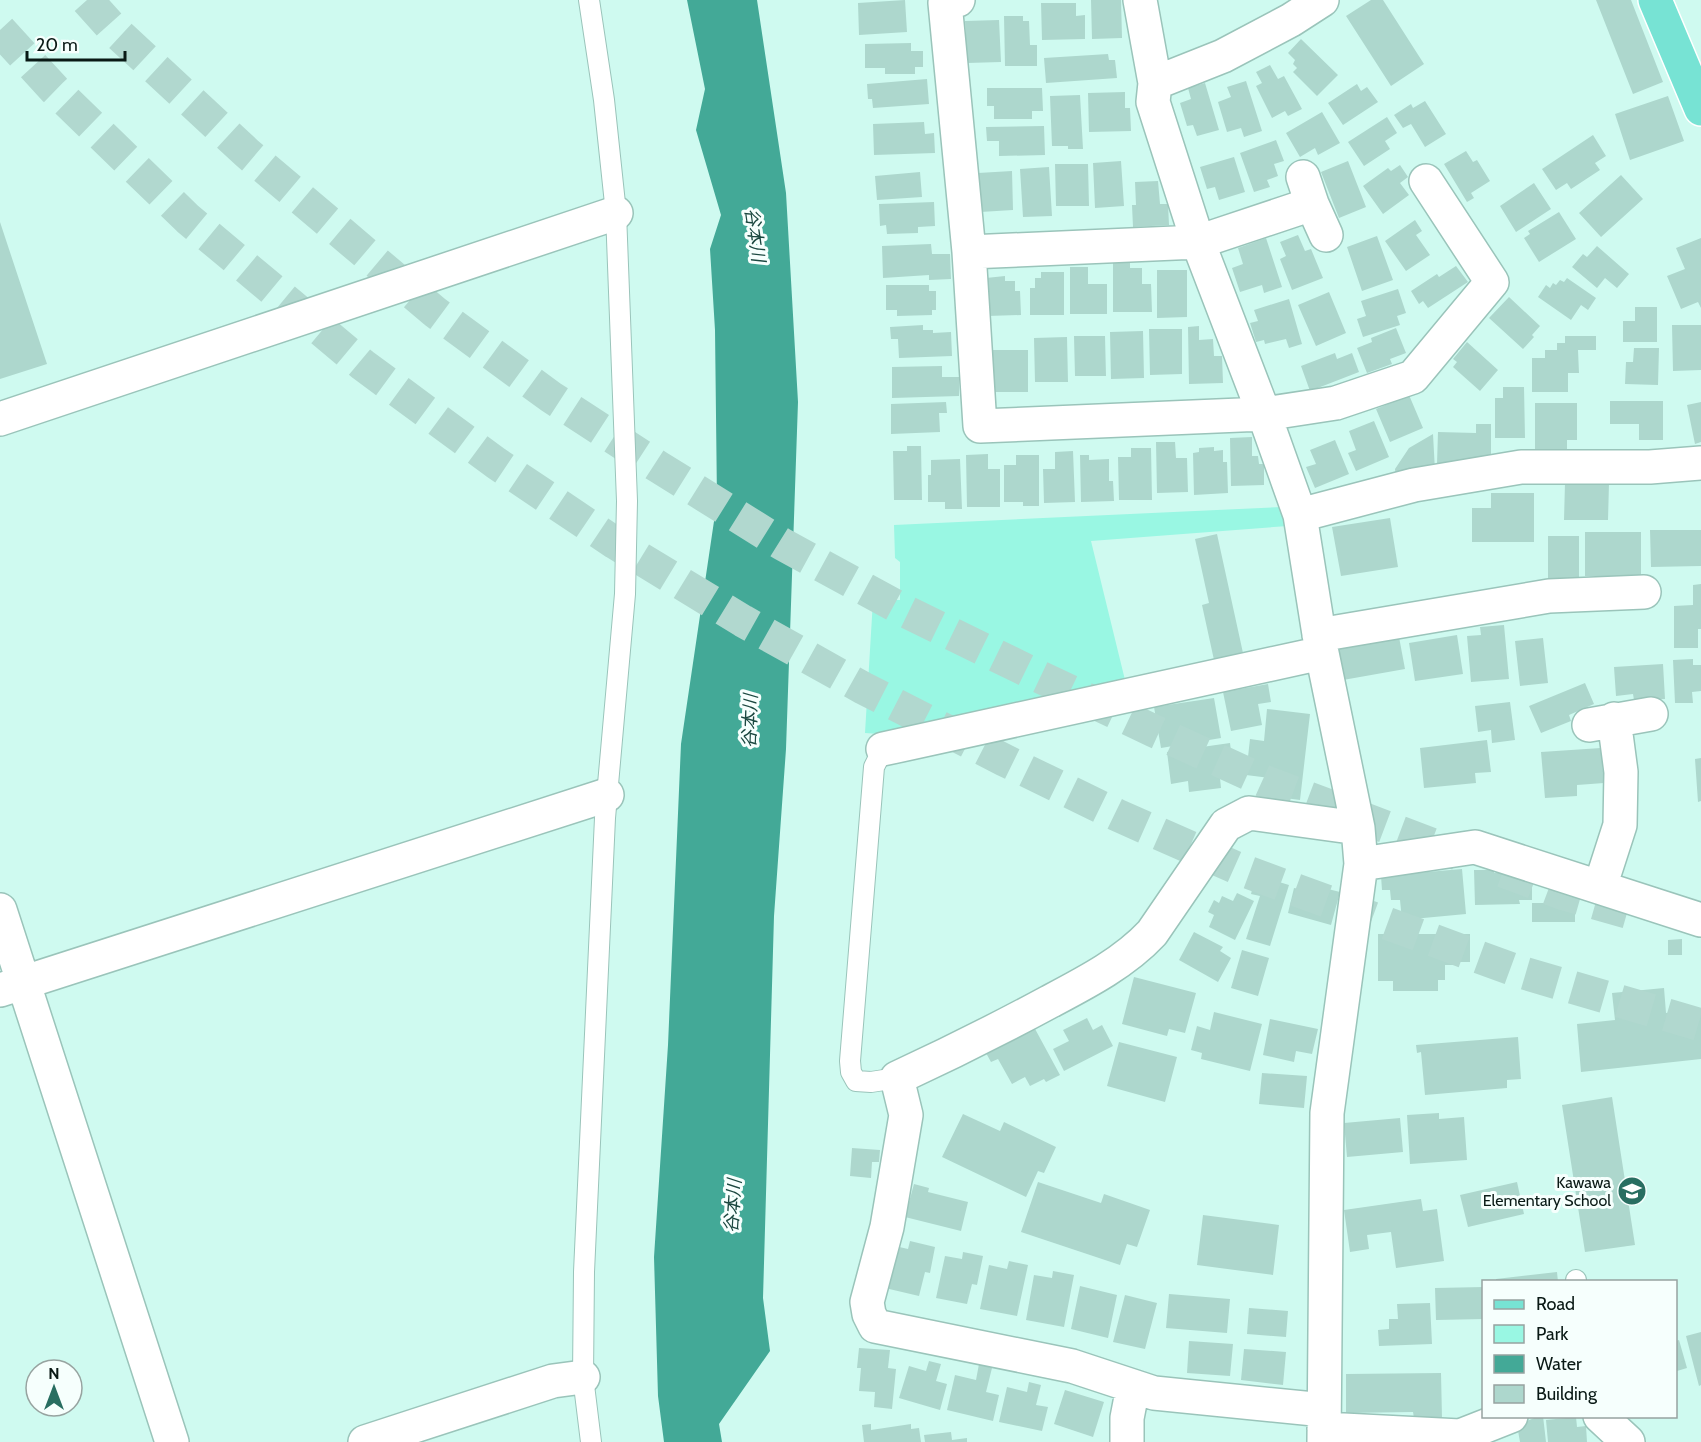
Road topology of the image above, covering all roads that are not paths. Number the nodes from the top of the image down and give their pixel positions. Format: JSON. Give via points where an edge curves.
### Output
{"nodes":[{"id":1,"x":589,"y":0,"type":"edge"},
{"id":2,"x":958,"y":0,"type":"edge"},
{"id":3,"x":1140,"y":0,"type":"edge"},
{"id":4,"x":1322,"y":0,"type":"edge"},
{"id":5,"x":1655,"y":0,"type":"edge"},
{"id":6,"x":1155,"y":83,"type":"junction"},
{"id":7,"x":1701,"y":109,"type":"edge"},
{"id":8,"x":1426,"y":181,"type":"dead end"},
{"id":9,"x":616,"y":213,"type":"junction"},
{"id":10,"x":1326,"y":235,"type":"dead end"},
{"id":11,"x":1198,"y":242,"type":"junction"},
{"id":12,"x":969,"y":252,"type":"junction"},
{"id":13,"x":1264,"y":414,"type":"junction"},
{"id":14,"x":0,"y":419,"type":"edge"},
{"id":15,"x":1701,"y":463,"type":"edge"},
{"id":16,"x":1300,"y":515,"type":"junction"},
{"id":17,"x":1644,"y":592,"type":"dead end"},
{"id":18,"x":1321,"y":644,"type":"junction"},
{"id":19,"x":1651,"y":714,"type":"dead end"},
{"id":20,"x":883,"y":749,"type":"joint"},
{"id":21,"x":607,"y":795,"type":"junction"},
{"id":22,"x":1358,"y":828,"type":"junction"},
{"id":23,"x":1361,"y":864,"type":"junction"},
{"id":24,"x":1600,"y":887,"type":"junction"},
{"id":25,"x":0,"y":910,"type":"edge"},
{"id":26,"x":1701,"y":920,"type":"edge"},
{"id":27,"x":12,"y":986,"type":"edge"},
{"id":28,"x":897,"y":1078,"type":"junction"},
{"id":29,"x":583,"y":1377,"type":"junction"},
{"id":30,"x":1132,"y":1387,"type":"junction"},
{"id":31,"x":1506,"y":1418,"type":"edge"},
{"id":32,"x":1602,"y":1418,"type":"edge"},
{"id":33,"x":1324,"y":1427,"type":"edge"},
{"id":34,"x":172,"y":1442,"type":"edge"},
{"id":35,"x":365,"y":1442,"type":"edge"},
{"id":36,"x":591,"y":1442,"type":"edge"},
{"id":37,"x":1127,"y":1442,"type":"edge"},
{"id":38,"x":1628,"y":1442,"type":"edge"}],
"edges":[{"from":1,"to":9,"type":"lane"},
{"from":2,"to":12,"type":"street","via":[[945,3]]},
{"from":3,"to":6,"type":"street"},
{"from":4,"to":6,"type":"street","via":[[1223,56]]},
{"from":5,"to":7,"type":"main road"},
{"from":6,"to":11,"type":"street","via":[[1153,102]]},
{"from":8,"to":13,"type":"street","via":[[1492,282],[1413,377],[1336,403]]},
{"from":9,"to":14,"type":"street"},
{"from":9,"to":21,"type":"lane","via":[[627,501],[625,594]]},
{"from":10,"to":11,"type":"street","via":[[1308,190]]},
{"from":11,"to":12,"type":"street"},
{"from":11,"to":13,"type":"street"},
{"from":12,"to":13,"type":"street","via":[[980,426]]},
{"from":13,"to":16,"type":"street"},
{"from":15,"to":16,"type":"street","via":[[1521,467],[1414,485]]},
{"from":16,"to":18,"type":"street"},
{"from":17,"to":18,"type":"street","via":[[1549,596]]},
{"from":18,"to":20,"type":"street"},
{"from":18,"to":22,"type":"street"},
{"from":19,"to":24,"type":"street","via":[[1602,722],[1621,772],[1620,825]]},
{"from":20,"to":28,"type":"lane","via":[[874,767],[850,1061],[856,1081],[871,1083]]},
{"from":21,"to":27,"type":"street"},
{"from":21,"to":29,"type":"lane","via":[[584,1272]]},
{"from":22,"to":23,"type":"street"},
{"from":22,"to":28,"type":"street","via":[[1249,813],[1226,825],[1138,948],[1072,990]]},
{"from":23,"to":24,"type":"street","via":[[1475,847]]},
{"from":23,"to":33,"type":"street","via":[[1327,1113]]},
{"from":24,"to":26,"type":"street"},
{"from":25,"to":27,"type":"street"},
{"from":27,"to":34,"type":"street"},
{"from":28,"to":30,"type":"street","via":[[906,1115],[886,1227],[867,1302],[874,1326],[1072,1366]]},
{"from":29,"to":35,"type":"street","via":[[553,1381]]},
{"from":29,"to":36,"type":"lane"},
{"from":30,"to":33,"type":"street"},
{"from":30,"to":37,"type":"street"},
{"from":31,"to":33,"type":"street","via":[[1460,1436]]},
{"from":32,"to":38,"type":"street"}]}
